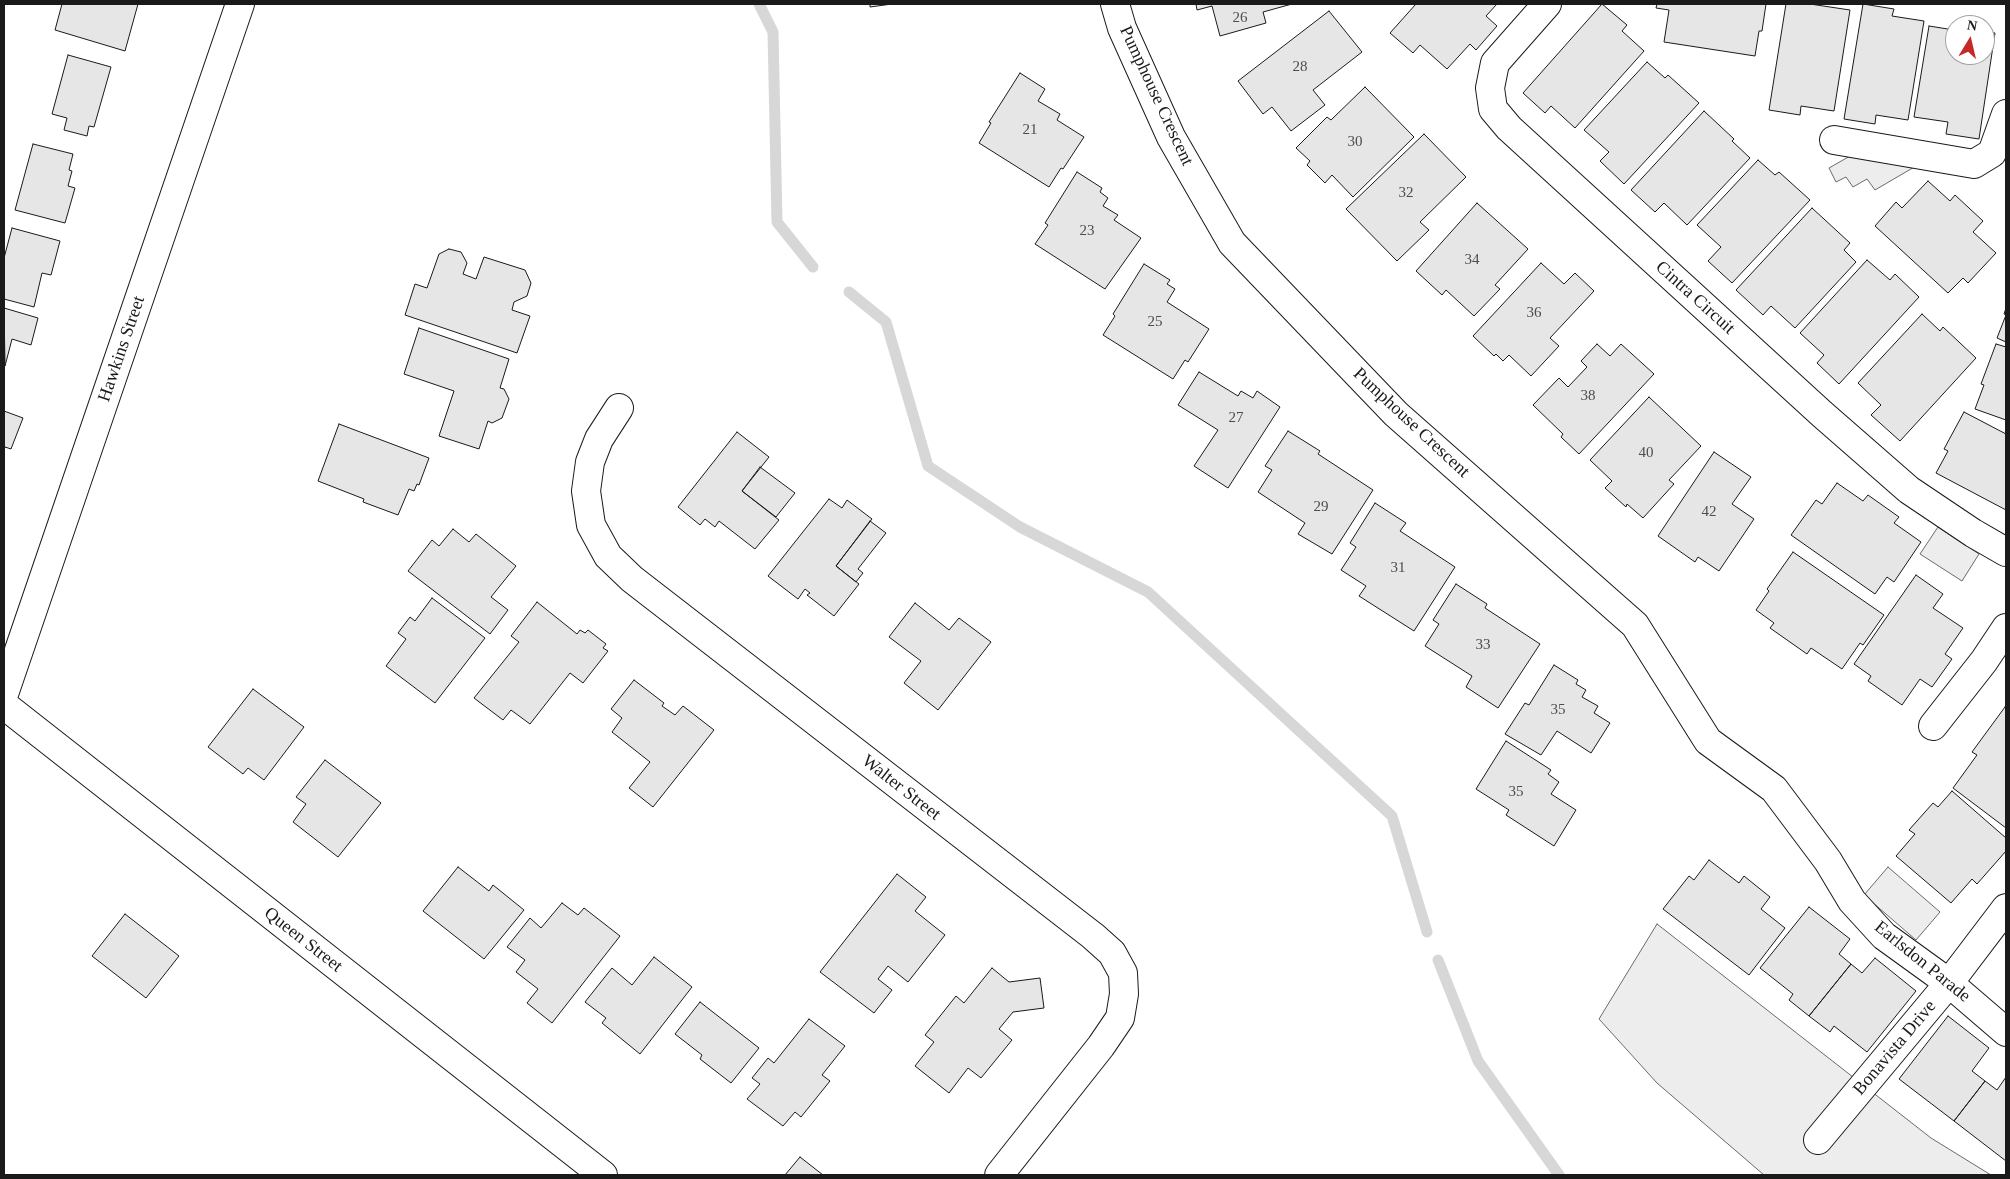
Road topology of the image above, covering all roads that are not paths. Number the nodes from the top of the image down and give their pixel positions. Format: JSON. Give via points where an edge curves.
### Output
{"nodes":[{"id":1,"x":240,"y":4,"type":"edge"},
{"id":2,"x":1115,"y":4,"type":"edge"},
{"id":3,"x":1547,"y":4,"type":"edge"},
{"id":4,"x":2006,"y":114,"type":"edge"},
{"id":5,"x":1834,"y":140,"type":"dead end"},
{"id":6,"x":619,"y":408,"type":"dead end"},
{"id":7,"x":2006,"y":552,"type":"edge"},
{"id":8,"x":2006,"y":628,"type":"edge"},
{"id":9,"x":4,"y":694,"type":"edge"},
{"id":10,"x":4,"y":704,"type":"edge"},
{"id":11,"x":1932,"y":726,"type":"dead end"},
{"id":12,"x":1774,"y":789,"type":"joint"},
{"id":13,"x":2006,"y":908,"type":"edge"},
{"id":14,"x":1948,"y":983,"type":"junction"},
{"id":15,"x":2006,"y":1032,"type":"edge"},
{"id":16,"x":1818,"y":1140,"type":"dead end"},
{"id":17,"x":603,"y":1175,"type":"edge"},
{"id":18,"x":999,"y":1175,"type":"edge"}],
"edges":[{"from":1,"to":9,"type":"street","name":"Hawkins Street"},
{"from":2,"to":12,"type":"street","name":"Pumphouse Crescent","via":[[1122,28],[1171,137],[1232,243],[1396,414],[1635,625],[1708,741]]},
{"from":3,"to":7,"type":"street","name":"Cintra Circuit","via":[[1495,63],[1490,88],[1493,109],[1508,128],[1908,490]]},
{"from":4,"to":5,"type":"street","via":[[1992,153],[1974,164]]},
{"from":6,"to":18,"type":"street","name":"Walter Street","via":[[593,454],[586,491],[591,524],[608,556],[632,579],[1093,936],[1112,952],[1123,974],[1120,1018]]},
{"from":8,"to":11,"type":"street"},
{"from":10,"to":17,"type":"street","name":"Queen Street"},
{"from":12,"to":14,"type":"street","name":"Earlsdon Parade","via":[[1828,861],[1852,901],[1884,936]]},
{"from":13,"to":14,"type":"street","name":"Bonavista Drive"},
{"from":14,"to":15,"type":"street","name":"Earlsdon Parade"},
{"from":14,"to":16,"type":"street","name":"Bonavista Drive"}]}
